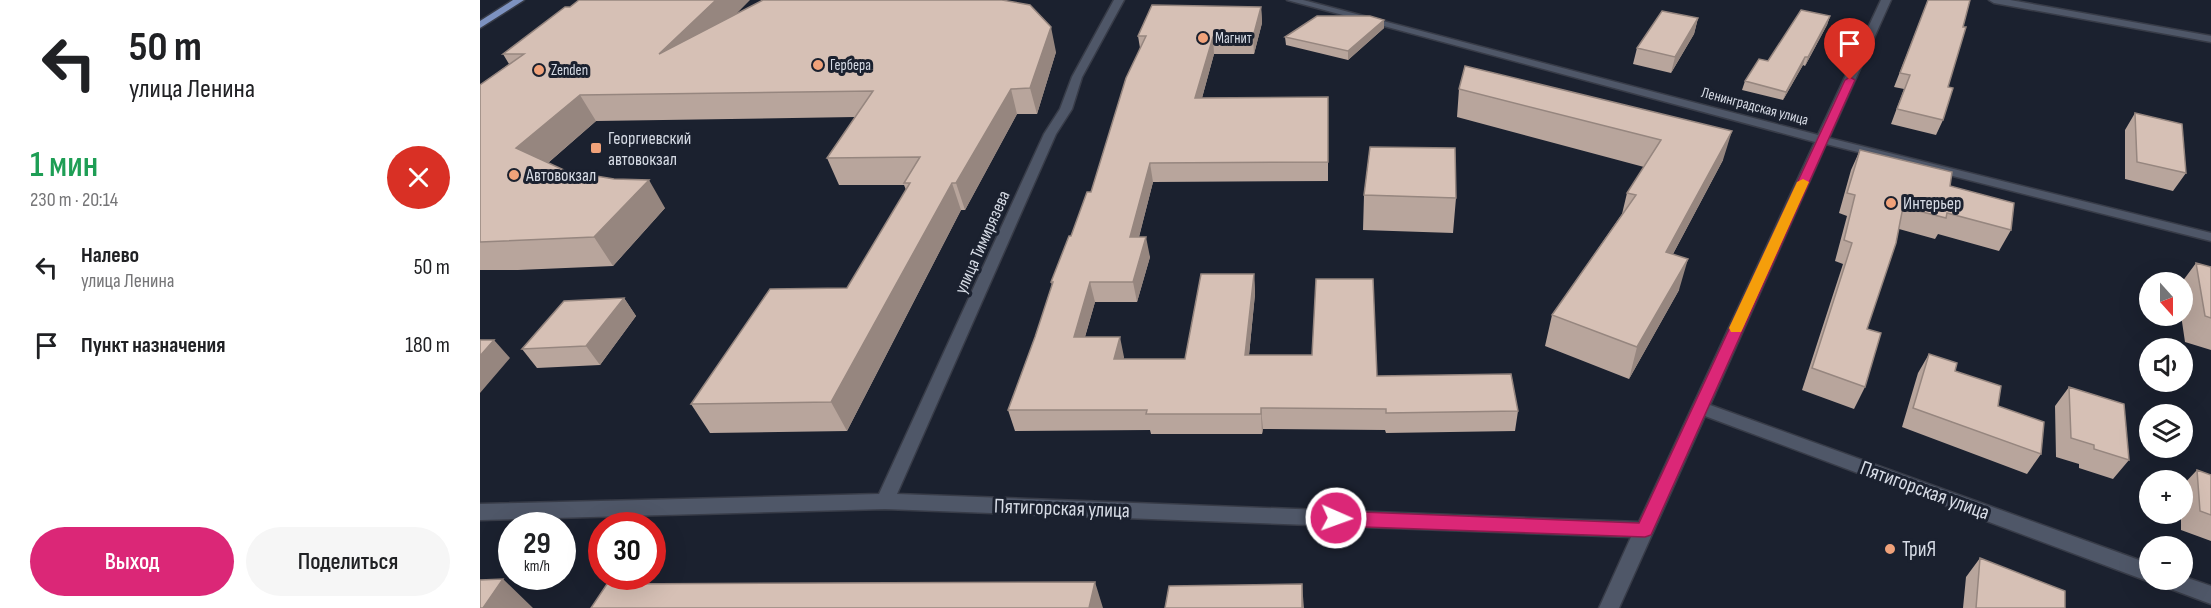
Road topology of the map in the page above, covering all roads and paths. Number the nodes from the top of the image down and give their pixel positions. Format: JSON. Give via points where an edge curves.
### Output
{"nodes":[{"id":1,"x":519,"y":0,"type":"edge"},
{"id":2,"x":1119,"y":0,"type":"edge"},
{"id":3,"x":1292,"y":0,"type":"edge"},
{"id":4,"x":1886,"y":0,"type":"edge"},
{"id":5,"x":1994,"y":0,"type":"edge"},
{"id":6,"x":480,"y":25,"type":"edge"},
{"id":7,"x":2211,"y":39,"type":"edge"},
{"id":8,"x":1823,"y":140,"type":"junction"},
{"id":9,"x":2211,"y":237,"type":"edge"},
{"id":10,"x":1700,"y":408,"type":"junction"},
{"id":11,"x":885,"y":501,"type":"junction"},
{"id":12,"x":480,"y":512,"type":"edge"},
{"id":13,"x":1645,"y":530,"type":"junction"},
{"id":14,"x":2139,"y":569,"type":"edge"},
{"id":15,"x":2193,"y":588,"type":"edge"},
{"id":16,"x":2211,"y":595,"type":"edge"},
{"id":17,"x":1609,"y":608,"type":"edge"}],
"edges":[{"from":1,"to":6,"type":"main road"},
{"from":2,"to":11,"type":"street","name":"улица Тимирязева","via":[[1050,134]]},
{"from":3,"to":8,"type":"street","name":"Ленинградская улица"},
{"from":4,"to":8,"type":"street"},
{"from":5,"to":7,"type":"street"},
{"from":8,"to":9,"type":"street","name":"Ленинградская улица"},
{"from":8,"to":10,"type":"street"},
{"from":10,"to":13,"type":"street"},
{"from":10,"to":14,"type":"street","name":"Пятигорская улица"},
{"from":11,"to":12,"type":"street","name":"Пятигорская улица"},
{"from":11,"to":13,"type":"street","name":"Пятигорская улица"},
{"from":13,"to":17,"type":"street"},
{"from":15,"to":16,"type":"street"}]}
